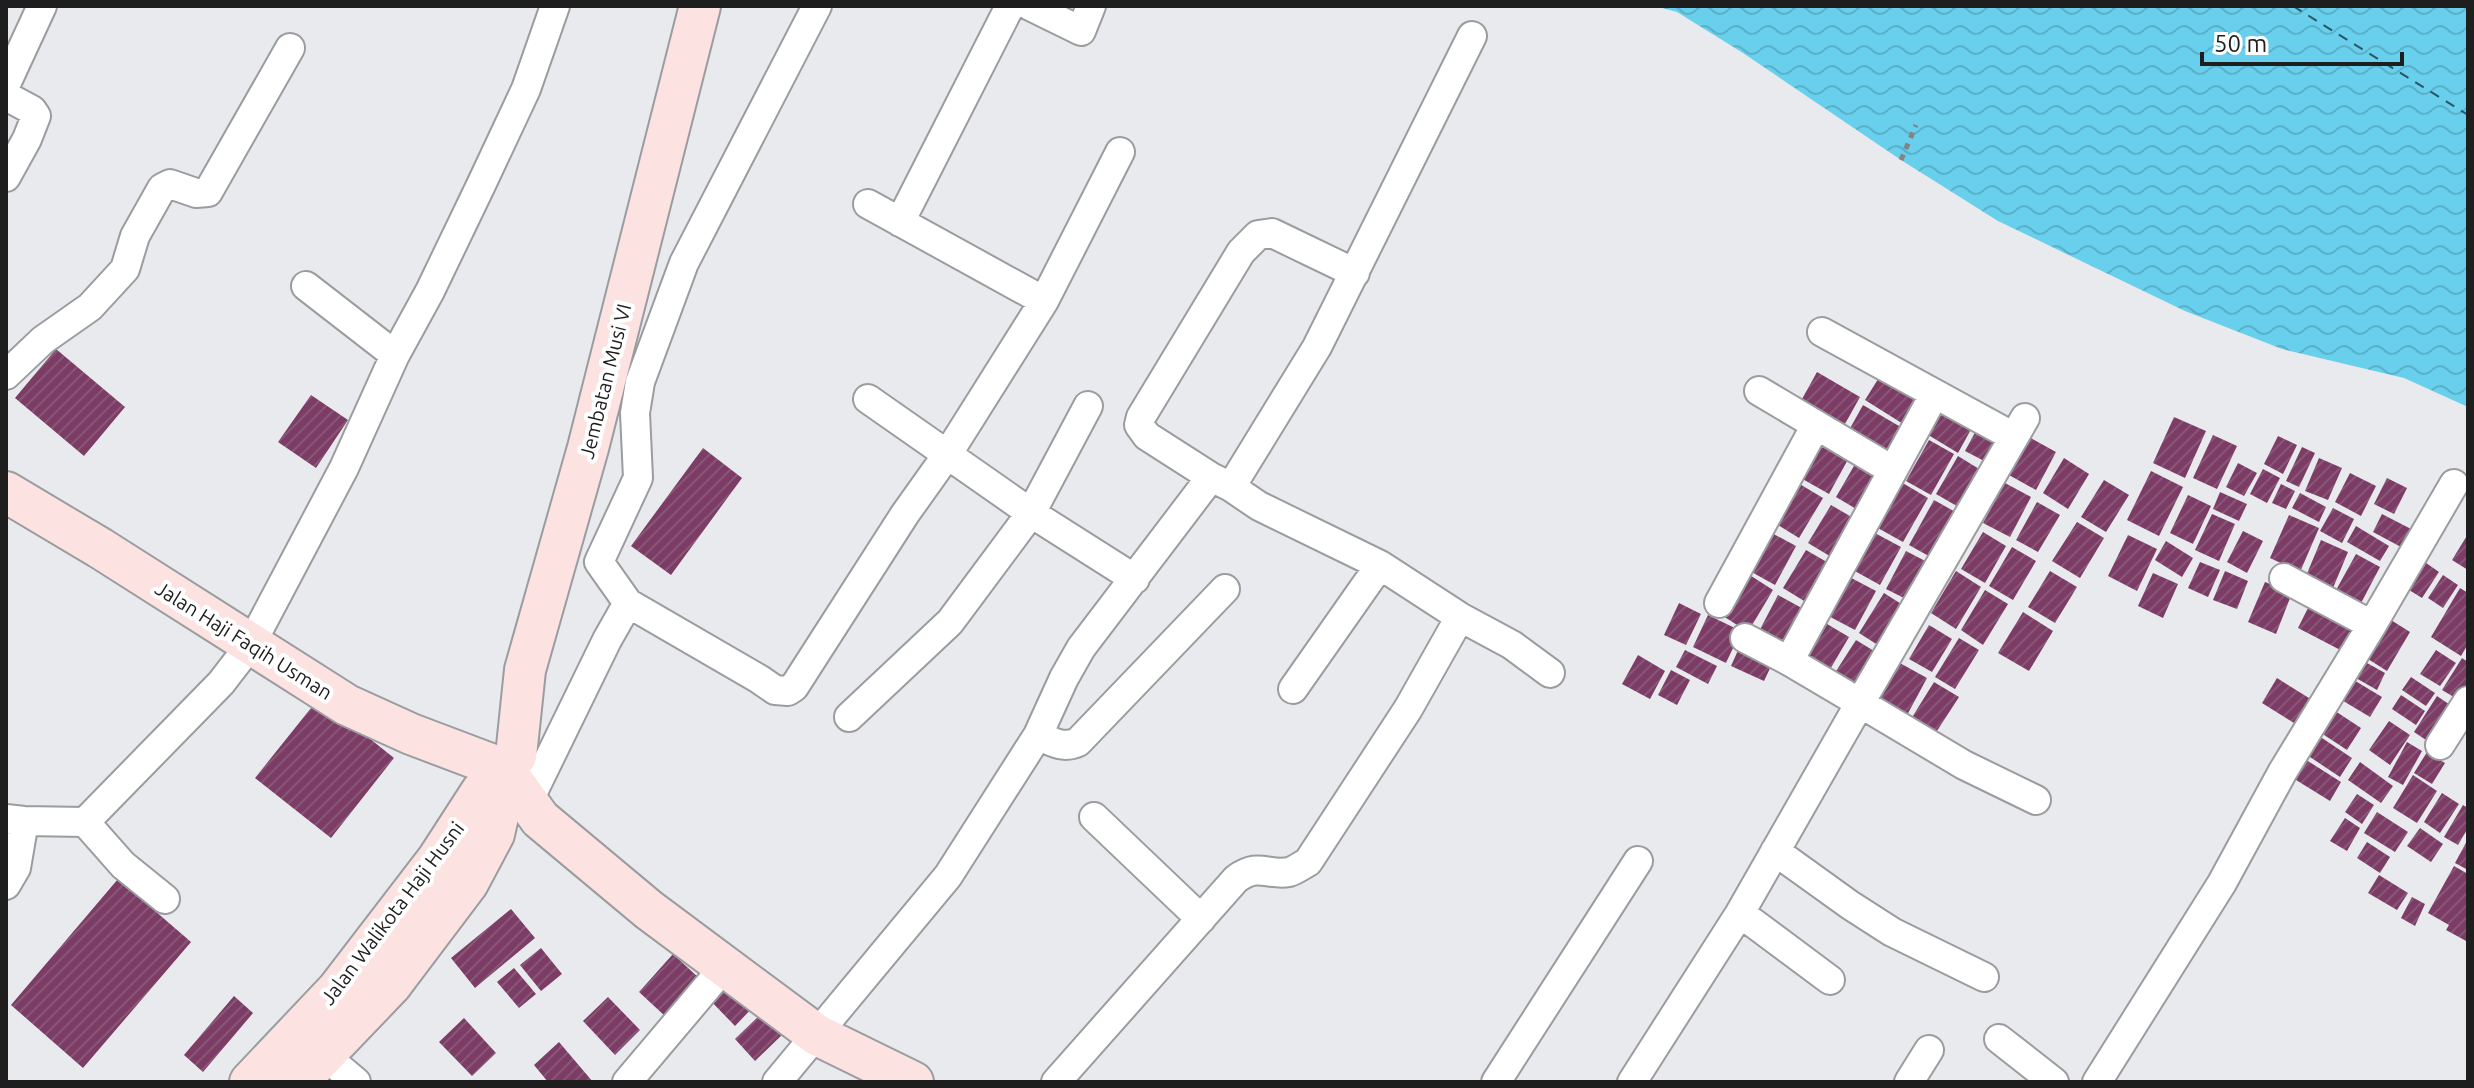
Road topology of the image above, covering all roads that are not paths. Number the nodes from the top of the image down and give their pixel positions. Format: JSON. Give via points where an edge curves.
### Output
{"nodes":[{"id":1,"x":42,"y":6,"type":"edge"},
{"id":2,"x":555,"y":6,"type":"edge"},
{"id":3,"x":700,"y":6,"type":"edge"},
{"id":4,"x":817,"y":6,"type":"edge"},
{"id":5,"x":1010,"y":6,"type":"edge"},
{"id":6,"x":1030,"y":6,"type":"edge"},
{"id":7,"x":1091,"y":6,"type":"edge"},
{"id":8,"x":1472,"y":36,"type":"dead end"},
{"id":9,"x":290,"y":48,"type":"dead end"},
{"id":10,"x":6,"y":84,"type":"edge"},
{"id":11,"x":6,"y":96,"type":"edge"},
{"id":12,"x":1120,"y":152,"type":"dead end"},
{"id":13,"x":6,"y":177,"type":"edge"},
{"id":14,"x":868,"y":204,"type":"dead end"},
{"id":15,"x":900,"y":222,"type":"junction"},
{"id":16,"x":1355,"y":273,"type":"junction"},
{"id":17,"x":306,"y":286,"type":"dead end"},
{"id":18,"x":1044,"y":301,"type":"junction"},
{"id":19,"x":1822,"y":332,"type":"dead end"},
{"id":20,"x":395,"y":355,"type":"junction"},
{"id":21,"x":6,"y":375,"type":"edge"},
{"id":22,"x":1759,"y":391,"type":"dead end"},
{"id":23,"x":1934,"y":395,"type":"junction"},
{"id":24,"x":868,"y":399,"type":"dead end"},
{"id":25,"x":1088,"y":406,"type":"dead end"},
{"id":26,"x":1816,"y":425,"type":"junction"},
{"id":27,"x":947,"y":455,"type":"junction"},
{"id":28,"x":1892,"y":470,"type":"junction"},
{"id":29,"x":1221,"y":482,"type":"junction"},
{"id":30,"x":6,"y":492,"type":"edge"},
{"id":31,"x":2458,"y":493,"type":"edge"},
{"id":32,"x":1031,"y":513,"type":"junction"},
{"id":33,"x":1380,"y":565,"type":"junction"},
{"id":34,"x":2284,"y":578,"type":"dead end"},
{"id":35,"x":1135,"y":579,"type":"junction"},
{"id":36,"x":1225,"y":589,"type":"dead end"},
{"id":37,"x":628,"y":603,"type":"junction"},
{"id":38,"x":1719,"y":603,"type":"dead end"},
{"id":39,"x":1460,"y":617,"type":"junction"},
{"id":40,"x":2372,"y":625,"type":"junction"},
{"id":41,"x":1745,"y":638,"type":"dead end"},
{"id":42,"x":251,"y":644,"type":"junction"},
{"id":43,"x":1789,"y":661,"type":"junction"},
{"id":44,"x":1550,"y":673,"type":"dead end"},
{"id":45,"x":1293,"y":689,"type":"dead end"},
{"id":46,"x":2468,"y":701,"type":"edge"},
{"id":47,"x":1860,"y":703,"type":"junction"},
{"id":48,"x":849,"y":717,"type":"dead end"},
{"id":49,"x":1038,"y":735,"type":"junction"},
{"id":50,"x":2440,"y":745,"type":"dead end"},
{"id":51,"x":509,"y":777,"type":"junction"},
{"id":52,"x":2036,"y":800,"type":"dead end"},
{"id":53,"x":1094,"y":817,"type":"dead end"},
{"id":54,"x":15,"y":820,"type":"edge"},
{"id":55,"x":85,"y":822,"type":"junction"},
{"id":56,"x":1775,"y":851,"type":"junction"},
{"id":57,"x":1638,"y":861,"type":"dead end"},
{"id":58,"x":6,"y":885,"type":"edge"},
{"id":59,"x":165,"y":899,"type":"dead end"},
{"id":60,"x":1740,"y":913,"type":"junction"},
{"id":61,"x":1201,"y":919,"type":"junction"},
{"id":62,"x":725,"y":966,"type":"junction"},
{"id":63,"x":1984,"y":977,"type":"dead end"},
{"id":64,"x":1830,"y":980,"type":"dead end"},
{"id":65,"x":817,"y":1035,"type":"junction"},
{"id":66,"x":1999,"y":1039,"type":"dead end"},
{"id":67,"x":1929,"y":1050,"type":"dead end"},
{"id":68,"x":311,"y":1069,"type":"edge"},
{"id":69,"x":250,"y":1082,"type":"edge"},
{"id":70,"x":356,"y":1082,"type":"edge"},
{"id":71,"x":627,"y":1082,"type":"edge"},
{"id":72,"x":777,"y":1082,"type":"edge"},
{"id":73,"x":913,"y":1082,"type":"edge"},
{"id":74,"x":1056,"y":1082,"type":"edge"},
{"id":75,"x":1496,"y":1082,"type":"edge"},
{"id":76,"x":1632,"y":1082,"type":"edge"},
{"id":77,"x":1909,"y":1082,"type":"edge"},
{"id":78,"x":2054,"y":1082,"type":"edge"},
{"id":79,"x":2097,"y":1082,"type":"edge"}],
"edges":[{"from":1,"to":10,"type":"street"},
{"from":2,"to":20,"type":"street","via":[[526,89]]},
{"from":3,"to":51,"type":"street","name":"Jembatan Musi VI","via":[[588,448],[525,670]]},
{"from":4,"to":37,"type":"street","via":[[684,263],[640,382],[635,413],[638,478],[599,562]]},
{"from":5,"to":15,"type":"street"},
{"from":6,"to":7,"type":"street","via":[[1081,31]]},
{"from":8,"to":16,"type":"street"},
{"from":9,"to":21,"type":"street","via":[[208,192],[165,185],[135,236],[125,269],[90,307]]},
{"from":11,"to":13,"type":"street","via":[[36,116]]},
{"from":12,"to":18,"type":"street"},
{"from":14,"to":15,"type":"street"},
{"from":15,"to":18,"type":"street"},
{"from":16,"to":29,"type":"street","via":[[1317,347]]},
{"from":16,"to":29,"type":"street","via":[[1272,233],[1258,235],[1241,252],[1139,425],[1147,436]]},
{"from":17,"to":20,"type":"street"},
{"from":18,"to":27,"type":"street"},
{"from":19,"to":23,"type":"street"},
{"from":20,"to":42,"type":"street","via":[[344,468]]},
{"from":22,"to":26,"type":"street"},
{"from":23,"to":28,"type":"street"},
{"from":23,"to":47,"type":"street","via":[[2019,428]]},
{"from":24,"to":27,"type":"street"},
{"from":25,"to":32,"type":"street"},
{"from":26,"to":28,"type":"street"},
{"from":26,"to":38,"type":"street"},
{"from":27,"to":32,"type":"street"},
{"from":27,"to":37,"type":"street","via":[[788,691],[775,690]]},
{"from":28,"to":43,"type":"street"},
{"from":29,"to":33,"type":"street"},
{"from":29,"to":35,"type":"street"},
{"from":30,"to":42,"type":"street","name":"Jalan Haji Faqih Usman"},
{"from":31,"to":40,"type":"street"},
{"from":32,"to":35,"type":"street"},
{"from":32,"to":48,"type":"street","via":[[950,622]]},
{"from":33,"to":39,"type":"street"},
{"from":33,"to":45,"type":"street"},
{"from":34,"to":40,"type":"street"},
{"from":35,"to":49,"type":"street","via":[[1081,648]]},
{"from":36,"to":49,"type":"street","via":[[1078,742],[1059,745]]},
{"from":37,"to":51,"type":"street"},
{"from":39,"to":44,"type":"street"},
{"from":39,"to":61,"type":"street","via":[[1408,709],[1308,862],[1288,872],[1245,872]]},
{"from":40,"to":79,"type":"street","via":[[2222,883]]},
{"from":41,"to":43,"type":"street"},
{"from":42,"to":51,"type":"street","name":"Jalan Haji Faqih Usman","via":[[347,705]]},
{"from":42,"to":55,"type":"street","via":[[221,683]]},
{"from":43,"to":47,"type":"street"},
{"from":46,"to":50,"type":"street"},
{"from":47,"to":52,"type":"street","via":[[1964,765]]},
{"from":47,"to":56,"type":"street"},
{"from":49,"to":65,"type":"street","via":[[948,876]]},
{"from":51,"to":62,"type":"street","name":"Jalan Haji Faqih Usman","via":[[540,819]]},
{"from":51,"to":68,"type":"street","name":"Jalan Walikota Haji Husni","via":[[494,834],[468,883],[391,985]]},
{"from":51,"to":69,"type":"street","name":"Jalan Walikota Haji Husni","via":[[481,792],[437,860],[338,989]]},
{"from":53,"to":61,"type":"street"},
{"from":54,"to":55,"type":"street"},
{"from":54,"to":58,"type":"street","via":[[16,868]]},
{"from":55,"to":59,"type":"street","via":[[123,865]]},
{"from":56,"to":60,"type":"street"},
{"from":56,"to":63,"type":"street","via":[[1892,932]]},
{"from":57,"to":75,"type":"street"},
{"from":60,"to":64,"type":"street"},
{"from":60,"to":76,"type":"street"},
{"from":61,"to":74,"type":"street"},
{"from":62,"to":65,"type":"street","name":"Jalan Haji Faqih Usman"},
{"from":62,"to":71,"type":"street"},
{"from":65,"to":72,"type":"street"},
{"from":65,"to":73,"type":"street","name":"Jalan Haji Faqih Usman"},
{"from":66,"to":78,"type":"street"},
{"from":67,"to":77,"type":"street"},
{"from":68,"to":70,"type":"street"}]}
